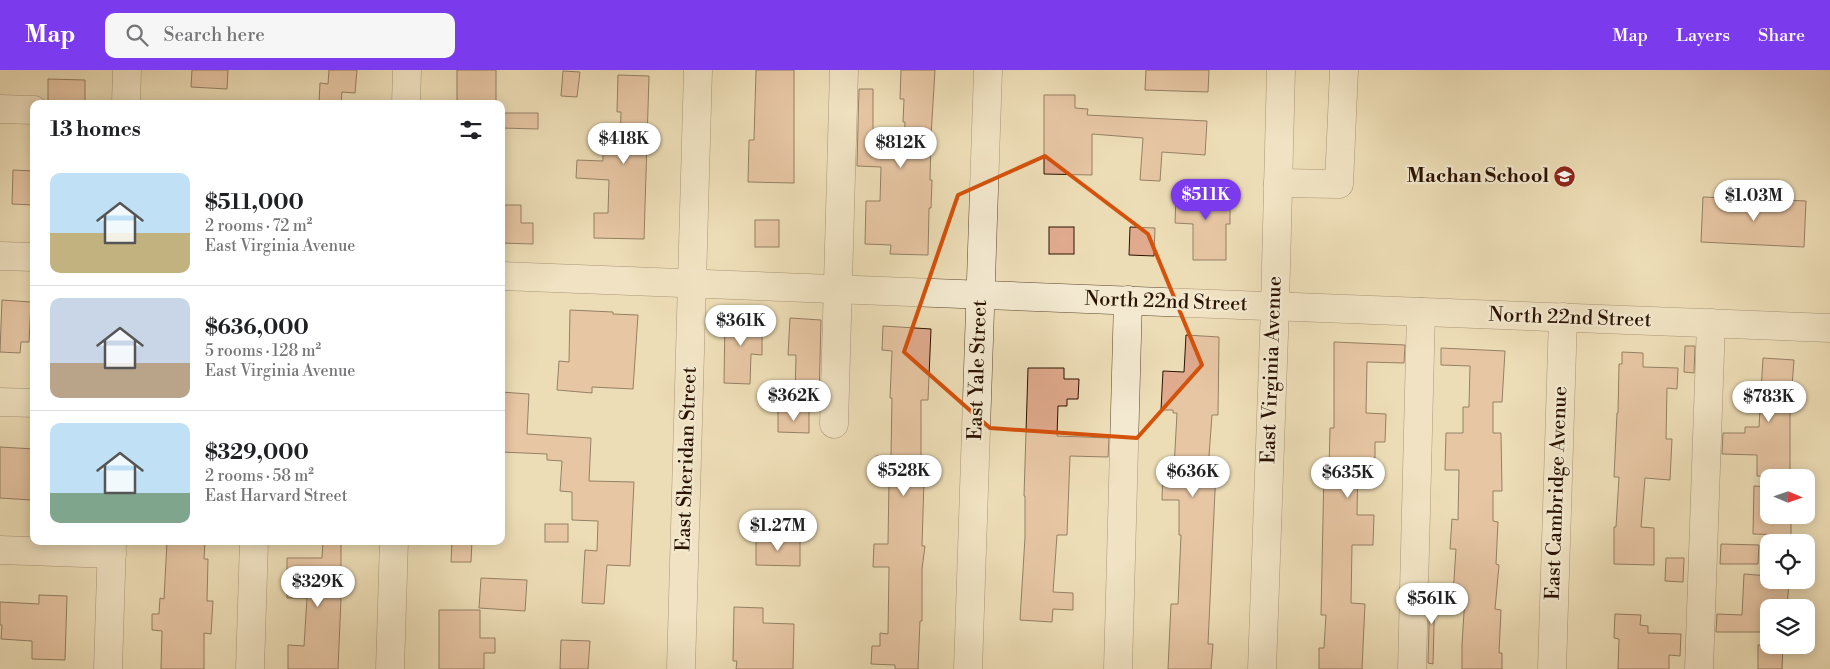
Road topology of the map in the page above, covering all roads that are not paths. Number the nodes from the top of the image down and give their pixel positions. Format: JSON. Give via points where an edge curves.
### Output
{"nodes":[{"id":1,"x":127,"y":70,"type":"edge"},
{"id":2,"x":407,"y":70,"type":"edge"},
{"id":3,"x":698,"y":70,"type":"edge"},
{"id":4,"x":844,"y":70,"type":"edge"},
{"id":5,"x":988,"y":70,"type":"edge"},
{"id":6,"x":1281,"y":70,"type":"edge"},
{"id":7,"x":1344,"y":70,"type":"edge"},
{"id":8,"x":126,"y":100,"type":"edge"},
{"id":9,"x":406,"y":100,"type":"edge"},
{"id":10,"x":0,"y":109,"type":"edge"},
{"id":11,"x":30,"y":110,"type":"edge"},
{"id":12,"x":1278,"y":183,"type":"junction"},
{"id":13,"x":0,"y":256,"type":"edge"},
{"id":14,"x":30,"y":258,"type":"edge"},
{"id":15,"x":505,"y":276,"type":"edge"},
{"id":16,"x":692,"y":283,"type":"junction"},
{"id":17,"x":839,"y":288,"type":"junction"},
{"id":18,"x":981,"y":295,"type":"junction"},
{"id":19,"x":1128,"y":300,"type":"junction"},
{"id":20,"x":1275,"y":306,"type":"junction"},
{"id":21,"x":1421,"y":312,"type":"junction"},
{"id":22,"x":1562,"y":317,"type":"junction"},
{"id":23,"x":1711,"y":323,"type":"junction"},
{"id":24,"x":1830,"y":328,"type":"edge"},
{"id":25,"x":0,"y":402,"type":"edge"},
{"id":26,"x":30,"y":403,"type":"edge"},
{"id":27,"x":834,"y":424,"type":"dead end"},
{"id":28,"x":254,"y":545,"type":"edge"},
{"id":29,"x":394,"y":545,"type":"edge"},
{"id":30,"x":112,"y":548,"type":"edge"},
{"id":31,"x":0,"y":550,"type":"edge"},
{"id":32,"x":108,"y":669,"type":"edge"},
{"id":33,"x":250,"y":669,"type":"edge"},
{"id":34,"x":390,"y":669,"type":"edge"},
{"id":35,"x":681,"y":669,"type":"edge"},
{"id":36,"x":968,"y":669,"type":"edge"},
{"id":37,"x":1118,"y":669,"type":"edge"},
{"id":38,"x":1262,"y":669,"type":"edge"},
{"id":39,"x":1412,"y":669,"type":"edge"},
{"id":40,"x":1552,"y":669,"type":"edge"},
{"id":41,"x":1699,"y":669,"type":"edge"}],
"edges":[{"from":1,"to":8,"type":"street"},
{"from":2,"to":9,"type":"street"},
{"from":3,"to":16,"type":"street","name":"East Sheridan Street"},
{"from":4,"to":17,"type":"street"},
{"from":5,"to":18,"type":"street","name":"East Yale Street"},
{"from":6,"to":12,"type":"street","name":"East Virginia Avenue"},
{"from":7,"to":12,"type":"street","via":[[1339,184]]},
{"from":10,"to":11,"type":"street"},
{"from":12,"to":20,"type":"street","name":"East Virginia Avenue"},
{"from":13,"to":14,"type":"street"},
{"from":15,"to":16,"type":"street","name":"North 22nd Street"},
{"from":16,"to":17,"type":"street","name":"North 22nd Street"},
{"from":16,"to":35,"type":"street","name":"East Sheridan Street"},
{"from":17,"to":18,"type":"street","name":"North 22nd Street"},
{"from":17,"to":27,"type":"street"},
{"from":18,"to":19,"type":"street","name":"North 22nd Street"},
{"from":18,"to":36,"type":"street","name":"East Yale Street"},
{"from":19,"to":20,"type":"street","name":"North 22nd Street"},
{"from":19,"to":37,"type":"street"},
{"from":20,"to":21,"type":"street","name":"North 22nd Street"},
{"from":20,"to":38,"type":"street","name":"East Virginia Avenue"},
{"from":21,"to":22,"type":"street","name":"North 22nd Street"},
{"from":21,"to":39,"type":"street"},
{"from":22,"to":23,"type":"street","name":"North 22nd Street"},
{"from":22,"to":40,"type":"street","name":"East Cambridge Avenue"},
{"from":23,"to":24,"type":"street","name":"North 22nd Street"},
{"from":23,"to":41,"type":"street"},
{"from":25,"to":26,"type":"street"},
{"from":28,"to":33,"type":"street"},
{"from":29,"to":34,"type":"street"},
{"from":30,"to":31,"type":"street"},
{"from":30,"to":32,"type":"street"}]}
